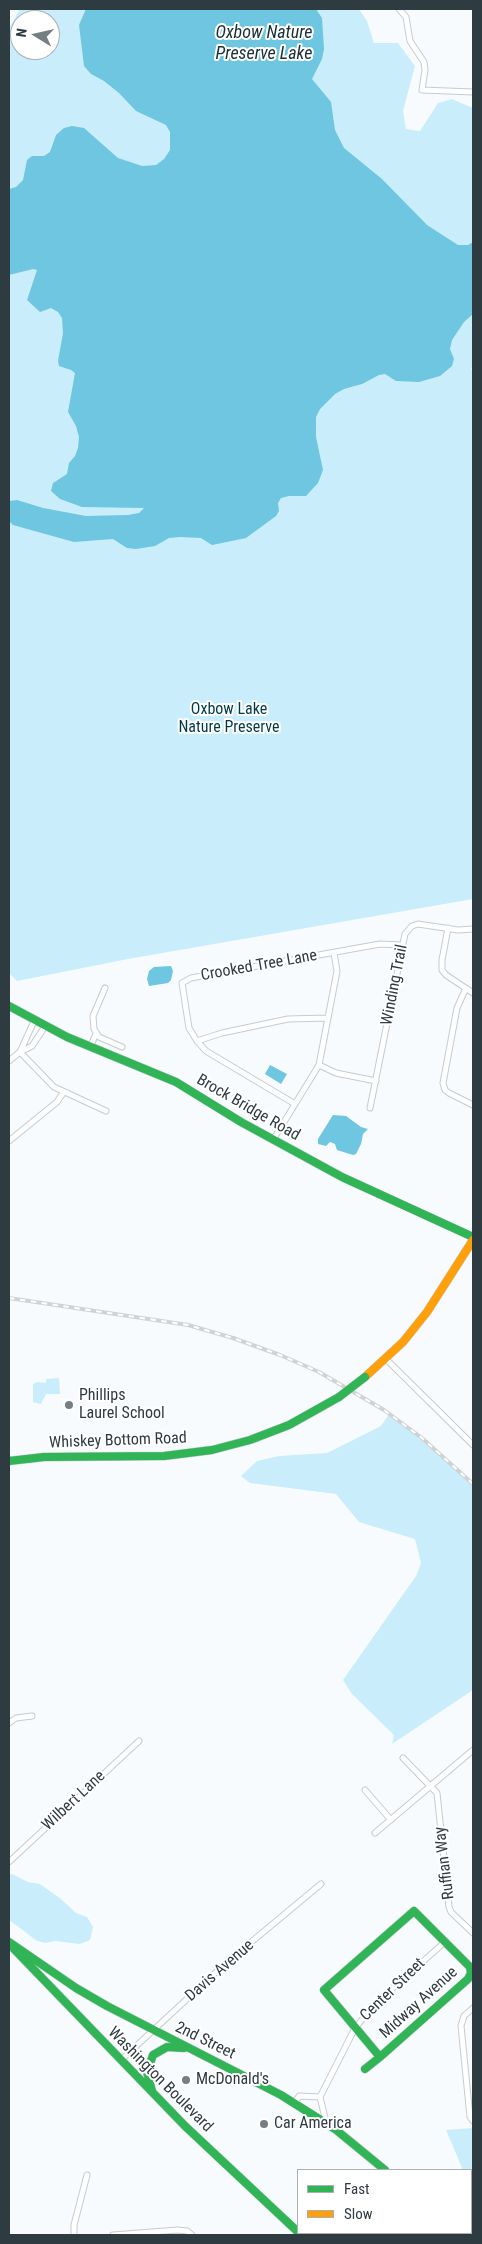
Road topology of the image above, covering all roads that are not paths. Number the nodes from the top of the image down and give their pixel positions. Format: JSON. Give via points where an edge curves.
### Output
{"nodes":[{"id":1,"x":399,"y":9,"type":"edge"},
{"id":2,"x":473,"y":92,"type":"edge"},
{"id":3,"x":448,"y":928,"type":"junction"},
{"id":4,"x":473,"y":929,"type":"edge"},
{"id":5,"x":402,"y":945,"type":"junction"},
{"id":6,"x":334,"y":953,"type":"junction"},
{"id":7,"x":105,"y":988,"type":"dead end"},
{"id":8,"x":466,"y":988,"type":"junction"},
{"id":9,"x":473,"y":993,"type":"edge"},
{"id":10,"x":9,"y":1006,"type":"edge"},
{"id":11,"x":328,"y":1018,"type":"junction"},
{"id":12,"x":35,"y":1019,"type":"junction"},
{"id":13,"x":46,"y":1024,"type":"junction"},
{"id":14,"x":96,"y":1034,"type":"junction"},
{"id":15,"x":197,"y":1041,"type":"junction"},
{"id":16,"x":90,"y":1047,"type":"junction"},
{"id":17,"x":122,"y":1047,"type":"dead end"},
{"id":18,"x":20,"y":1052,"type":"junction"},
{"id":19,"x":9,"y":1061,"type":"edge"},
{"id":20,"x":319,"y":1065,"type":"junction"},
{"id":21,"x":376,"y":1081,"type":"junction"},
{"id":22,"x":63,"y":1093,"type":"junction"},
{"id":23,"x":295,"y":1104,"type":"junction"},
{"id":24,"x":473,"y":1105,"type":"edge"},
{"id":25,"x":370,"y":1108,"type":"dead end"},
{"id":26,"x":106,"y":1110,"type":"dead end"},
{"id":27,"x":9,"y":1140,"type":"edge"},
{"id":28,"x":273,"y":1140,"type":"junction"},
{"id":29,"x":473,"y":1238,"type":"edge"},
{"id":30,"x":386,"y":1359,"type":"junction"},
{"id":31,"x":473,"y":1445,"type":"edge"},
{"id":32,"x":9,"y":1461,"type":"edge"},
{"id":33,"x":32,"y":1716,"type":"dead end"},
{"id":34,"x":9,"y":1723,"type":"edge"},
{"id":35,"x":139,"y":1741,"type":"dead end"},
{"id":36,"x":473,"y":1750,"type":"edge"},
{"id":37,"x":403,"y":1758,"type":"dead end"},
{"id":38,"x":429,"y":1787,"type":"junction"},
{"id":39,"x":364,"y":1790,"type":"dead end"},
{"id":40,"x":391,"y":1820,"type":"junction"},
{"id":41,"x":375,"y":1833,"type":"dead end"},
{"id":42,"x":9,"y":1862,"type":"edge"},
{"id":43,"x":321,"y":1884,"type":"dead end"},
{"id":44,"x":473,"y":1933,"type":"edge"},
{"id":45,"x":446,"y":1941,"type":"junction"},
{"id":46,"x":9,"y":1943,"type":"edge"},
{"id":47,"x":473,"y":2008,"type":"edge"},
{"id":48,"x":355,"y":2028,"type":"junction"},
{"id":49,"x":153,"y":2030,"type":"junction"},
{"id":50,"x":192,"y":2049,"type":"junction"},
{"id":51,"x":380,"y":2057,"type":"junction"},
{"id":52,"x":121,"y":2061,"type":"junction"},
{"id":53,"x":365,"y":2069,"type":"dead end"},
{"id":54,"x":154,"y":2095,"type":"junction"},
{"id":55,"x":320,"y":2097,"type":"junction"},
{"id":56,"x":294,"y":2103,"type":"junction"},
{"id":57,"x":473,"y":2122,"type":"edge"},
{"id":58,"x":326,"y":2123,"type":"junction"},
{"id":59,"x":384,"y":2169,"type":"edge"},
{"id":60,"x":87,"y":2175,"type":"dead end"},
{"id":61,"x":297,"y":2230,"type":"edge"},
{"id":62,"x":148,"y":2233,"type":"edge"},
{"id":63,"x":74,"y":2235,"type":"edge"},
{"id":64,"x":113,"y":2235,"type":"edge"},
{"id":65,"x":192,"y":2235,"type":"edge"}],
"edges":[{"from":1,"to":2,"type":"street","via":[[406,17],[410,41],[424,62],[422,90]]},
{"from":3,"to":4,"type":"street","name":"Winding Trail"},
{"from":3,"to":5,"type":"street","name":"Winding Trail","via":[[418,924],[404,934]]},
{"from":3,"to":8,"type":"street","via":[[442,970]]},
{"from":5,"to":6,"type":"street","via":[[380,944]]},
{"from":5,"to":21,"type":"street","name":"Winding Trail"},
{"from":6,"to":11,"type":"street","via":[[337,971]]},
{"from":6,"to":15,"type":"street","name":"Crooked Tree Lane","via":[[186,979],[182,989],[189,1028]]},
{"from":7,"to":14,"type":"street","via":[[92,1021]]},
{"from":8,"to":9,"type":"street"},
{"from":8,"to":24,"type":"street","via":[[457,1008],[443,1083],[449,1093]]},
{"from":10,"to":12,"type":"street","name":"Brock Bridge Road"},
{"from":11,"to":15,"type":"street","via":[[288,1019]]},
{"from":11,"to":20,"type":"street"},
{"from":12,"to":13,"type":"street","name":"Brock Bridge Road"},
{"from":12,"to":18,"type":"street"},
{"from":13,"to":16,"type":"street","name":"Brock Bridge Road"},
{"from":13,"to":18,"type":"street","via":[[32,1046]]},
{"from":14,"to":16,"type":"street"},
{"from":14,"to":17,"type":"street"},
{"from":15,"to":23,"type":"street","name":"Crooked Tree Lane","via":[[206,1051]]},
{"from":16,"to":28,"type":"street","name":"Brock Bridge Road","via":[[176,1082]]},
{"from":18,"to":19,"type":"street"},
{"from":18,"to":22,"type":"street","via":[[43,1078]]},
{"from":20,"to":21,"type":"street","via":[[336,1073]]},
{"from":20,"to":23,"type":"street"},
{"from":21,"to":25,"type":"street","name":"Winding Trail"},
{"from":22,"to":26,"type":"street"},
{"from":22,"to":27,"type":"street","via":[[57,1102]]},
{"from":23,"to":28,"type":"street"},
{"from":28,"to":29,"type":"street","name":"Brock Bridge Road"},
{"from":29,"to":30,"type":"street","name":"Whiskey Bottom Road","via":[[427,1312]]},
{"from":30,"to":31,"type":"street"},
{"from":30,"to":32,"type":"street","name":"Whiskey Bottom Road","bridge":true,"via":[[338,1396],[288,1425],[250,1440],[212,1450],[164,1456],[52,1457]]},
{"from":33,"to":34,"type":"street","via":[[16,1718]]},
{"from":35,"to":42,"type":"street","name":"Wilbert Lane"},
{"from":36,"to":38,"type":"street"},
{"from":37,"to":38,"type":"street","name":"Ruffian Way"},
{"from":38,"to":40,"type":"street"},
{"from":38,"to":44,"type":"street","name":"Ruffian Way","via":[[437,1794],[449,1906]]},
{"from":39,"to":40,"type":"street"},
{"from":40,"to":41,"type":"street"},
{"from":43,"to":49,"type":"street","name":"Davis Avenue","via":[[226,1963]]},
{"from":45,"to":48,"type":"street","name":"Center Street","via":[[376,2003]]},
{"from":45,"to":48,"type":"street","name":"Midway Avenue","via":[[414,1911],[324,1990]]},
{"from":45,"to":51,"type":"street","name":"Midway Avenue","via":[[470,1967],[470,1976]]},
{"from":46,"to":49,"type":"street","name":"2nd Street","via":[[76,1988]]},
{"from":46,"to":52,"type":"street","name":"Washington Boulevard"},
{"from":47,"to":57,"type":"street","via":[[464,2016],[461,2026]]},
{"from":48,"to":51,"type":"street"},
{"from":48,"to":55,"type":"street","name":"Center Street"},
{"from":49,"to":50,"type":"street","name":"2nd Street"},
{"from":49,"to":52,"type":"street","name":"Davis Avenue"},
{"from":50,"to":54,"type":"street","via":[[168,2047],[153,2055],[147,2072]]},
{"from":50,"to":56,"type":"street","name":"2nd Street"},
{"from":51,"to":53,"type":"street","name":"Midway Avenue"},
{"from":52,"to":54,"type":"street","name":"Washington Boulevard"},
{"from":54,"to":61,"type":"street","name":"Washington Boulevard"},
{"from":55,"to":56,"type":"street","via":[[298,2096]]},
{"from":55,"to":58,"type":"street"},
{"from":56,"to":58,"type":"street","name":"2nd Street"},
{"from":58,"to":59,"type":"street","name":"2nd Street"},
{"from":60,"to":63,"type":"street"},
{"from":62,"to":64,"type":"street"},
{"from":62,"to":65,"type":"street","via":[[170,2230],[187,2231]]}]}
